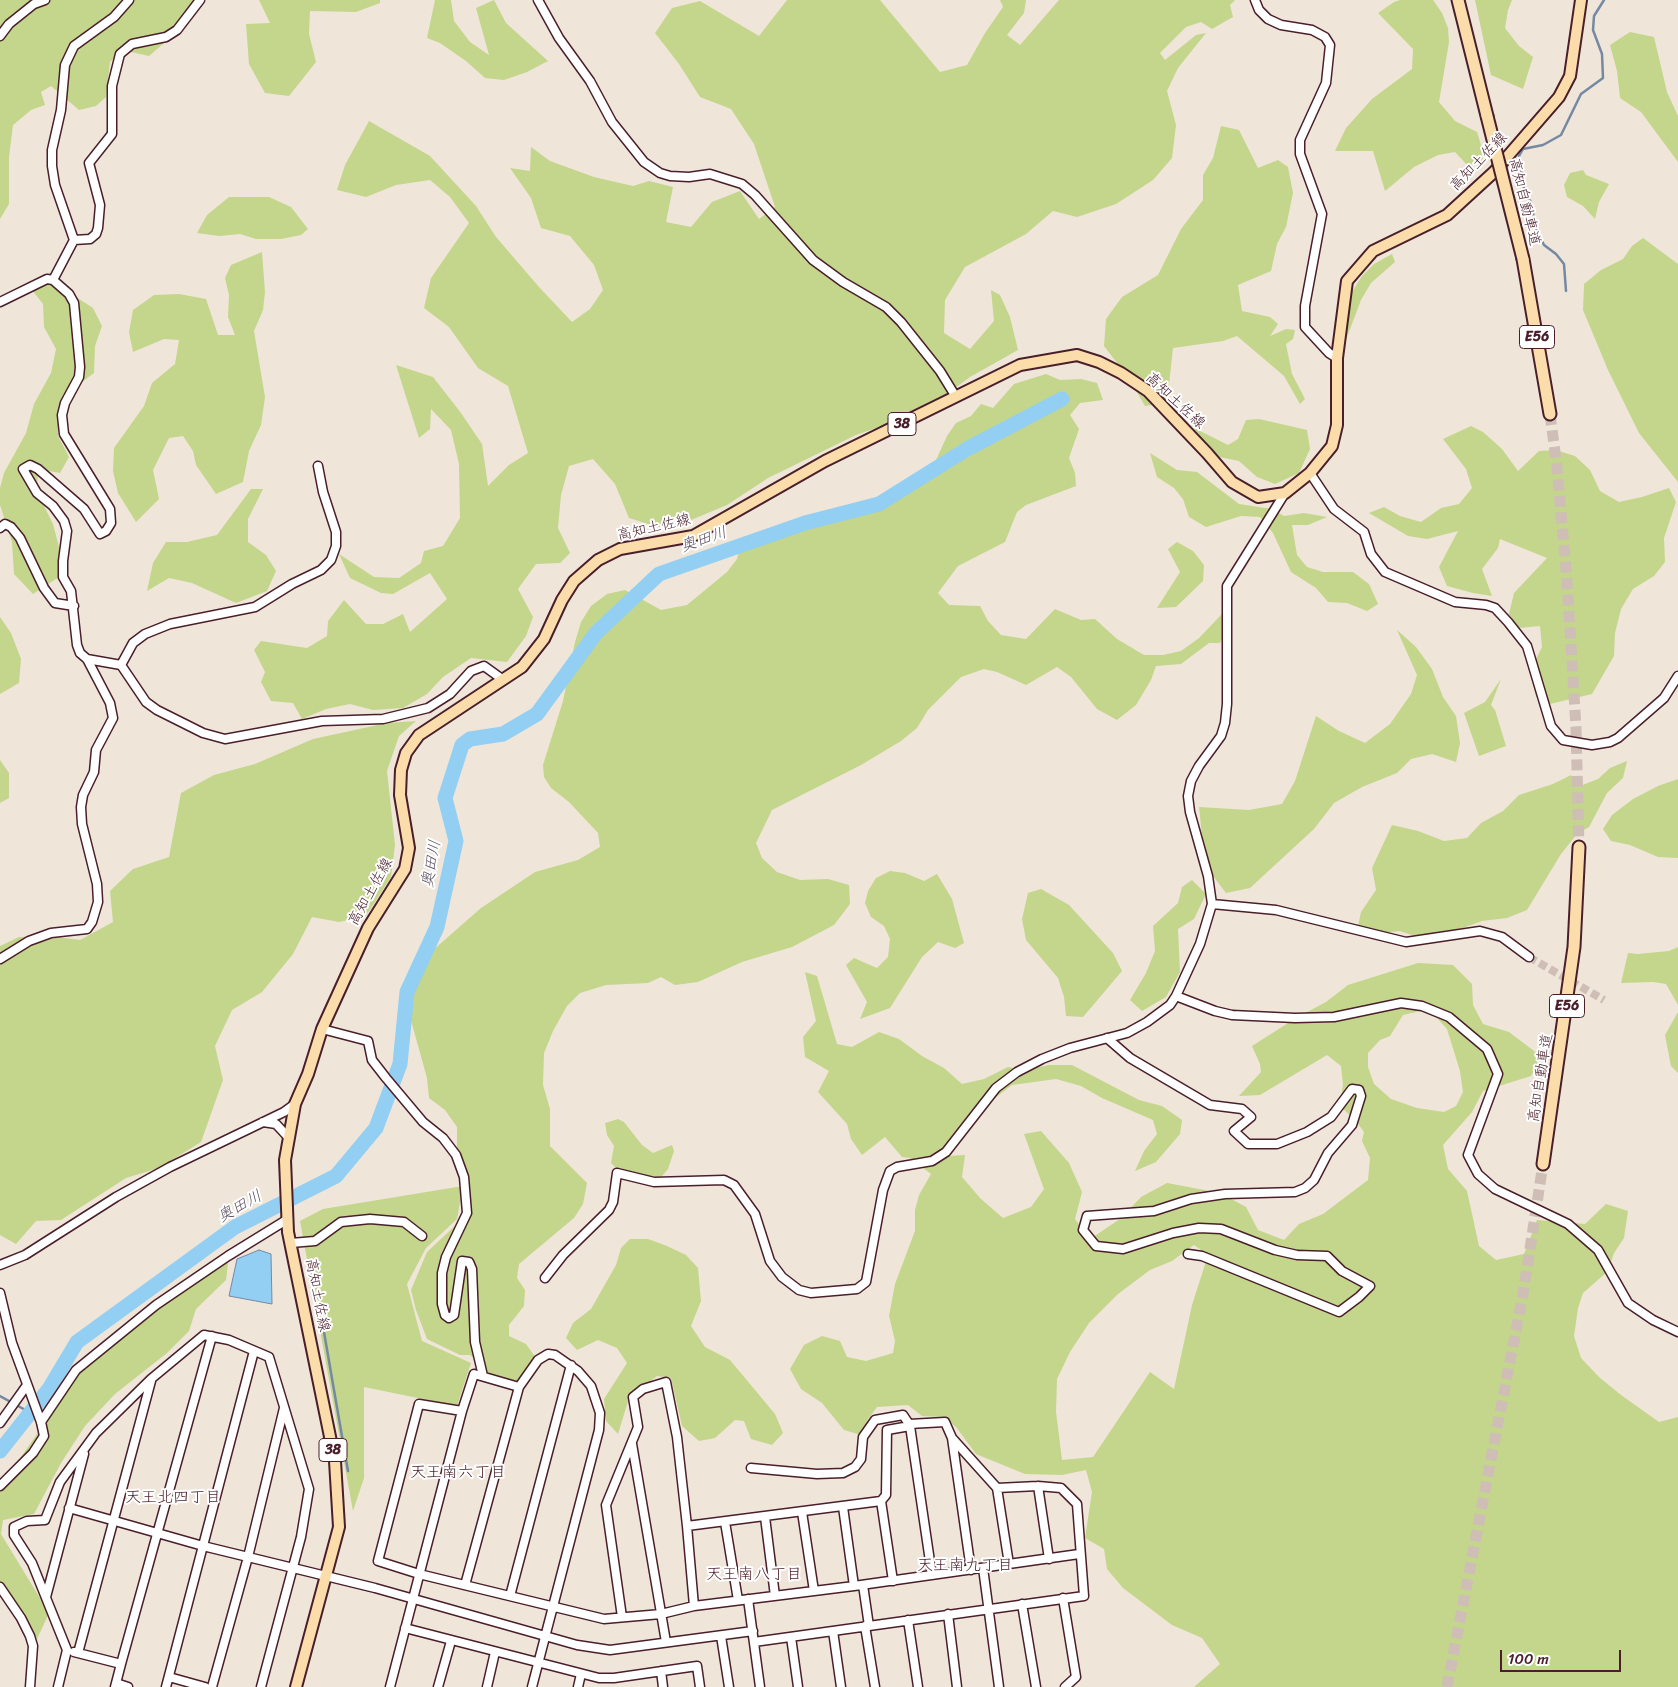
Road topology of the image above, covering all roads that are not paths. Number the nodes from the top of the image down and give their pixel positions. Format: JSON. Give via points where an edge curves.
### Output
{"nodes":[{"id":1,"x":45,"y":0,"type":"edge"},
{"id":2,"x":129,"y":0,"type":"edge"},
{"id":3,"x":200,"y":0,"type":"edge"},
{"id":4,"x":538,"y":0,"type":"edge"},
{"id":5,"x":1255,"y":0,"type":"edge"},
{"id":6,"x":1458,"y":0,"type":"edge"},
{"id":7,"x":1580,"y":0,"type":"edge"},
{"id":8,"x":0,"y":36,"type":"edge"},
{"id":9,"x":74,"y":240,"type":"junction"},
{"id":10,"x":53,"y":280,"type":"junction"},
{"id":11,"x":0,"y":302,"type":"edge"},
{"id":12,"x":1337,"y":358,"type":"junction"},
{"id":13,"x":956,"y":397,"type":"junction"},
{"id":14,"x":1550,"y":414,"type":"tunnel mouth"},
{"id":15,"x":318,"y":466,"type":"dead end"},
{"id":16,"x":1310,"y":473,"type":"junction"},
{"id":17,"x":1285,"y":493,"type":"junction"},
{"id":18,"x":0,"y":528,"type":"edge"},
{"id":19,"x":74,"y":606,"type":"junction"},
{"id":20,"x":87,"y":659,"type":"junction"},
{"id":21,"x":121,"y":665,"type":"junction"},
{"id":22,"x":1678,"y":676,"type":"edge"},
{"id":23,"x":502,"y":679,"type":"junction"},
{"id":24,"x":1579,"y":847,"type":"tunnel mouth"},
{"id":25,"x":1212,"y":904,"type":"junction"},
{"id":26,"x":1529,"y":957,"type":"tunnel mouth"},
{"id":27,"x":0,"y":959,"type":"edge"},
{"id":28,"x":1176,"y":996,"type":"junction"},
{"id":29,"x":322,"y":1029,"type":"junction"},
{"id":30,"x":1107,"y":1038,"type":"junction"},
{"id":31,"x":294,"y":1104,"type":"junction"},
{"id":32,"x":263,"y":1122,"type":"junction"},
{"id":33,"x":289,"y":1138,"type":"junction"},
{"id":34,"x":1543,"y":1164,"type":"tunnel mouth"},
{"id":35,"x":288,"y":1216,"type":"junction"},
{"id":36,"x":422,"y":1236,"type":"dead end"},
{"id":37,"x":291,"y":1243,"type":"junction"},
{"id":38,"x":1188,"y":1254,"type":"dead end"},
{"id":39,"x":0,"y":1265,"type":"edge"},
{"id":40,"x":545,"y":1278,"type":"dead end"},
{"id":41,"x":0,"y":1293,"type":"edge"},
{"id":42,"x":1678,"y":1332,"type":"edge"},
{"id":43,"x":212,"y":1336,"type":"junction"},
{"id":44,"x":254,"y":1351,"type":"junction"},
{"id":45,"x":571,"y":1365,"type":"junction"},
{"id":46,"x":483,"y":1376,"type":"junction"},
{"id":47,"x":152,"y":1379,"type":"junction"},
{"id":48,"x":28,"y":1385,"type":"junction"},
{"id":49,"x":519,"y":1387,"type":"junction"},
{"id":50,"x":284,"y":1408,"type":"junction"},
{"id":51,"x":462,"y":1411,"type":"junction"},
{"id":52,"x":42,"y":1422,"type":"junction"},
{"id":53,"x":0,"y":1423,"type":"edge"},
{"id":54,"x":909,"y":1425,"type":"junction"},
{"id":55,"x":952,"y":1438,"type":"junction"},
{"id":56,"x":632,"y":1442,"type":"junction"},
{"id":57,"x":85,"y":1449,"type":"junction"},
{"id":58,"x":752,"y":1468,"type":"dead end"},
{"id":59,"x":0,"y":1486,"type":"edge"},
{"id":60,"x":1038,"y":1486,"type":"junction"},
{"id":61,"x":997,"y":1488,"type":"junction"},
{"id":62,"x":881,"y":1501,"type":"junction"},
{"id":63,"x":843,"y":1507,"type":"junction"},
{"id":64,"x":69,"y":1508,"type":"junction"},
{"id":65,"x":802,"y":1512,"type":"junction"},
{"id":66,"x":765,"y":1517,"type":"junction"},
{"id":67,"x":114,"y":1522,"type":"junction"},
{"id":68,"x":726,"y":1522,"type":"junction"},
{"id":69,"x":687,"y":1526,"type":"junction"},
{"id":70,"x":156,"y":1533,"type":"junction"},
{"id":71,"x":203,"y":1546,"type":"junction"},
{"id":72,"x":1079,"y":1554,"type":"junction"},
{"id":73,"x":248,"y":1557,"type":"junction"},
{"id":74,"x":1049,"y":1559,"type":"junction"},
{"id":75,"x":1009,"y":1564,"type":"junction"},
{"id":76,"x":292,"y":1568,"type":"junction"},
{"id":77,"x":983,"y":1568,"type":"junction"},
{"id":78,"x":971,"y":1570,"type":"junction"},
{"id":79,"x":419,"y":1574,"type":"junction"},
{"id":80,"x":932,"y":1575,"type":"junction"},
{"id":81,"x":326,"y":1577,"type":"junction"},
{"id":82,"x":893,"y":1581,"type":"junction"},
{"id":83,"x":465,"y":1585,"type":"junction"},
{"id":84,"x":863,"y":1585,"type":"junction"},
{"id":85,"x":854,"y":1586,"type":"junction"},
{"id":86,"x":0,"y":1587,"type":"edge"},
{"id":87,"x":814,"y":1591,"type":"junction"},
{"id":88,"x":510,"y":1596,"type":"junction"},
{"id":89,"x":775,"y":1596,"type":"junction"},
{"id":90,"x":46,"y":1597,"type":"junction"},
{"id":91,"x":1063,"y":1598,"type":"junction"},
{"id":92,"x":412,"y":1599,"type":"junction"},
{"id":93,"x":748,"y":1599,"type":"junction"},
{"id":94,"x":738,"y":1600,"type":"junction"},
{"id":95,"x":1022,"y":1604,"type":"junction"},
{"id":96,"x":694,"y":1606,"type":"junction"},
{"id":97,"x":553,"y":1607,"type":"junction"},
{"id":98,"x":987,"y":1608,"type":"junction"},
{"id":99,"x":660,"y":1614,"type":"junction"},
{"id":100,"x":948,"y":1614,"type":"junction"},
{"id":101,"x":622,"y":1617,"type":"junction"},
{"id":102,"x":908,"y":1620,"type":"junction"},
{"id":103,"x":867,"y":1626,"type":"junction"},
{"id":104,"x":405,"y":1628,"type":"junction"},
{"id":105,"x":753,"y":1631,"type":"junction"},
{"id":106,"x":832,"y":1631,"type":"junction"},
{"id":107,"x":544,"y":1636,"type":"junction"},
{"id":108,"x":721,"y":1636,"type":"junction"},
{"id":109,"x":791,"y":1637,"type":"junction"},
{"id":110,"x":451,"y":1640,"type":"junction"},
{"id":111,"x":666,"y":1642,"type":"junction"},
{"id":112,"x":754,"y":1642,"type":"junction"},
{"id":113,"x":68,"y":1650,"type":"junction"},
{"id":114,"x":495,"y":1652,"type":"junction"},
{"id":115,"x":78,"y":1653,"type":"junction"},
{"id":116,"x":121,"y":1664,"type":"junction"},
{"id":117,"x":539,"y":1664,"type":"junction"},
{"id":118,"x":661,"y":1671,"type":"junction"},
{"id":119,"x":581,"y":1674,"type":"junction"},
{"id":120,"x":169,"y":1677,"type":"junction"},
{"id":121,"x":614,"y":1678,"type":"junction"},
{"id":122,"x":116,"y":1685,"type":"edge"},
{"id":123,"x":30,"y":1687,"type":"edge"},
{"id":124,"x":58,"y":1687,"type":"edge"},
{"id":125,"x":128,"y":1687,"type":"edge"},
{"id":126,"x":166,"y":1687,"type":"edge"},
{"id":127,"x":205,"y":1687,"type":"edge"},
{"id":128,"x":212,"y":1687,"type":"edge"},
{"id":129,"x":261,"y":1687,"type":"edge"},
{"id":130,"x":296,"y":1687,"type":"edge"},
{"id":131,"x":390,"y":1687,"type":"edge"},
{"id":132,"x":438,"y":1687,"type":"edge"},
{"id":133,"x":487,"y":1687,"type":"edge"},
{"id":134,"x":532,"y":1687,"type":"edge"},
{"id":135,"x":578,"y":1687,"type":"edge"},
{"id":136,"x":615,"y":1687,"type":"edge"},
{"id":137,"x":663,"y":1687,"type":"edge"},
{"id":138,"x":700,"y":1687,"type":"edge"},
{"id":139,"x":729,"y":1687,"type":"edge"},
{"id":140,"x":760,"y":1687,"type":"edge"},
{"id":141,"x":798,"y":1687,"type":"edge"},
{"id":142,"x":841,"y":1687,"type":"edge"},
{"id":143,"x":875,"y":1687,"type":"edge"},
{"id":144,"x":918,"y":1687,"type":"edge"},
{"id":145,"x":957,"y":1687,"type":"edge"},
{"id":146,"x":999,"y":1687,"type":"edge"},
{"id":147,"x":1036,"y":1687,"type":"edge"},
{"id":148,"x":1065,"y":1687,"type":"edge"}],
"edges":[{"from":1,"to":8,"type":"street","via":[[34,4],[9,24]]},
{"from":2,"to":9,"type":"street","via":[[114,17],[74,46],[64,65],[52,166],[55,185]]},
{"from":3,"to":9,"type":"street","via":[[177,30],[166,37],[132,44],[120,54],[112,86],[112,134],[89,163],[100,205],[98,228],[90,239]]},
{"from":4,"to":13,"type":"street","via":[[612,122],[644,162],[670,176],[710,174],[742,184],[813,260],[886,307],[940,371]]},
{"from":5,"to":12,"type":"street","via":[[1268,20],[1312,30],[1330,44],[1326,83],[1300,140],[1300,154],[1322,214],[1305,306],[1305,327]]},
{"from":6,"to":14,"type":"highway","name":"高知自動車道","number":"E56","bridge":true,"via":[[1523,260]]},
{"from":7,"to":12,"type":"main road","name":"高知土佐線","via":[[1570,76],[1559,97],[1494,172],[1447,215],[1373,251],[1362,263],[1347,281]]},
{"from":9,"to":10,"type":"street"},
{"from":10,"to":11,"type":"street","via":[[37,283]]},
{"from":10,"to":19,"type":"street","via":[[74,303],[80,367],[79,377],[62,415],[64,434],[110,509],[111,517],[106,531],[100,534],[72,497],[38,469],[30,465],[23,469],[37,493],[64,520],[67,531],[63,577],[71,591]]},
{"from":12,"to":16,"type":"main road","name":"高知土佐線","via":[[1337,425],[1332,446]]},
{"from":13,"to":17,"type":"main road","name":"高知土佐線","number":"38","via":[[1020,365],[1077,355],[1121,373],[1148,391],[1208,452],[1232,482],[1258,497]]},
{"from":13,"to":23,"type":"main road","name":"高知土佐線","number":"38","via":[[825,461],[693,536],[620,549],[598,560],[574,581],[544,639],[522,667]]},
{"from":15,"to":21,"type":"street","via":[[336,532],[332,560],[322,570],[292,584],[255,608],[170,624],[144,634],[134,643]]},
{"from":16,"to":17,"type":"main road","name":"高知土佐線"},
{"from":16,"to":22,"type":"street","via":[[1334,509],[1364,532],[1371,554],[1385,572],[1455,602],[1495,608],[1527,646],[1550,726],[1563,740],[1592,745],[1618,738],[1664,698]]},
{"from":17,"to":25,"type":"street","via":[[1227,586],[1225,723],[1221,736],[1199,766],[1190,789],[1190,812],[1208,876]]},
{"from":18,"to":19,"type":"street","via":[[5,524],[11,527],[20,538],[44,588],[55,603]]},
{"from":19,"to":20,"type":"street","via":[[77,645]]},
{"from":20,"to":21,"type":"street"},
{"from":20,"to":27,"type":"street","via":[[110,703],[113,718],[96,750],[94,772],[81,807],[98,902],[87,929],[44,935]]},
{"from":21,"to":23,"type":"street","via":[[146,702],[157,710],[203,734],[225,739],[322,721],[383,719],[428,708],[450,694],[471,671],[484,666]]},
{"from":23,"to":29,"type":"main road","name":"高知土佐線","number":"38","via":[[419,735],[406,753],[401,770],[400,795],[409,848],[405,869],[368,928]]},
{"from":24,"to":34,"type":"highway","name":"高知自動車道","number":"E56","via":[[1574,947]]},
{"from":25,"to":26,"type":"street","via":[[1276,910],[1406,942],[1480,931],[1502,938]]},
{"from":25,"to":28,"type":"street","via":[[1200,944]]},
{"from":28,"to":30,"type":"street","via":[[1147,1022],[1127,1033]]},
{"from":28,"to":42,"type":"street","via":[[1232,1015],[1334,1017],[1401,1003],[1422,1006],[1449,1017],[1487,1049],[1498,1074],[1468,1155],[1478,1174],[1495,1189],[1568,1224],[1598,1250],[1628,1303]]},
{"from":29,"to":31,"type":"main road","name":"高知土佐線","number":"38","via":[[308,1074]]},
{"from":29,"to":46,"type":"street","via":[[368,1041],[372,1060],[423,1122],[443,1138],[456,1155],[464,1177],[467,1213],[446,1257],[442,1273],[442,1304],[445,1315],[449,1318],[454,1315],[462,1261],[469,1262],[475,1342]]},
{"from":30,"to":38,"type":"street","via":[[1130,1058],[1210,1105],[1242,1109],[1251,1117],[1234,1131],[1248,1144],[1278,1144],[1307,1132],[1331,1117],[1352,1089],[1359,1090],[1359,1104],[1352,1126],[1328,1153],[1314,1180],[1305,1188],[1295,1192],[1225,1194],[1191,1199],[1154,1211],[1087,1216],[1083,1230],[1096,1246],[1123,1248],[1173,1233],[1200,1228],[1221,1229],[1275,1250],[1296,1255],[1327,1256],[1342,1271],[1370,1286],[1359,1297],[1339,1312],[1202,1256]]},
{"from":30,"to":40,"type":"street","via":[[1042,1058],[1017,1072],[996,1088],[946,1152],[932,1161],[890,1171],[883,1190],[866,1282],[857,1289],[811,1293],[799,1290],[782,1277],[770,1261],[755,1214],[734,1185],[724,1180],[654,1182],[617,1173],[609,1210],[563,1255]]},
{"from":31,"to":32,"type":"street"},
{"from":31,"to":33,"type":"main road","name":"高知土佐線","number":"38"},
{"from":32,"to":33,"type":"street","via":[[276,1124]]},
{"from":32,"to":39,"type":"street","via":[[170,1167],[25,1255]]},
{"from":33,"to":35,"type":"main road","name":"高知土佐線","number":"38","via":[[285,1160]]},
{"from":35,"to":37,"type":"main road","name":"高知土佐線","number":"38"},
{"from":35,"to":52,"type":"street","via":[[156,1305],[76,1370]]},
{"from":36,"to":37,"type":"street","via":[[404,1222],[370,1219],[341,1222],[315,1241]]},
{"from":37,"to":81,"type":"main road","name":"高知土佐線","number":"38","via":[[335,1461],[339,1527]]},
{"from":41,"to":48,"type":"street","via":[[12,1343]]},
{"from":43,"to":44,"type":"street"},
{"from":43,"to":47,"type":"street","via":[[204,1334]]},
{"from":43,"to":70,"type":"street"},
{"from":44,"to":50,"type":"street","via":[[269,1357]]},
{"from":44,"to":71,"type":"street"},
{"from":45,"to":49,"type":"street","via":[[548,1354],[538,1360]]},
{"from":45,"to":88,"type":"street"},
{"from":45,"to":97,"type":"street","via":[[596,1396],[599,1430]]},
{"from":46,"to":49,"type":"street"},
{"from":46,"to":51,"type":"street","via":[[474,1374]]},
{"from":47,"to":57,"type":"street","via":[[96,1433]]},
{"from":47,"to":67,"type":"street"},
{"from":48,"to":52,"type":"street"},
{"from":48,"to":53,"type":"street"},
{"from":49,"to":83,"type":"street"},
{"from":50,"to":73,"type":"street"},
{"from":50,"to":76,"type":"street","via":[[309,1488]]},
{"from":51,"to":79,"type":"street"},
{"from":51,"to":79,"type":"street","via":[[419,1404],[416,1410],[378,1560]]},
{"from":52,"to":59,"type":"street","via":[[44,1436],[33,1453]]},
{"from":54,"to":55,"type":"street","via":[[945,1422]]},
{"from":54,"to":58,"type":"street","via":[[903,1415],[874,1420],[863,1437],[861,1460],[844,1473]]},
{"from":54,"to":62,"type":"street","via":[[887,1430],[886,1495]]},
{"from":54,"to":80,"type":"street"},
{"from":55,"to":61,"type":"street"},
{"from":55,"to":78,"type":"street"},
{"from":56,"to":69,"type":"street","via":[[638,1427],[633,1396],[643,1389],[666,1382],[677,1437]]},
{"from":56,"to":99,"type":"street"},
{"from":56,"to":101,"type":"street","via":[[606,1505]]},
{"from":57,"to":64,"type":"street"},
{"from":57,"to":90,"type":"street","via":[[60,1482],[45,1520],[27,1521],[14,1527],[14,1535],[32,1563]]},
{"from":60,"to":61,"type":"street"},
{"from":60,"to":72,"type":"street","via":[[1061,1488],[1077,1504]]},
{"from":60,"to":74,"type":"street"},
{"from":61,"to":75,"type":"street"},
{"from":62,"to":63,"type":"street"},
{"from":62,"to":82,"type":"street"},
{"from":63,"to":65,"type":"street"},
{"from":63,"to":85,"type":"street"},
{"from":64,"to":67,"type":"street"},
{"from":64,"to":90,"type":"street"},
{"from":65,"to":66,"type":"street"},
{"from":65,"to":87,"type":"street"},
{"from":66,"to":68,"type":"street"},
{"from":66,"to":89,"type":"street"},
{"from":67,"to":70,"type":"street"},
{"from":67,"to":115,"type":"street"},
{"from":68,"to":69,"type":"street"},
{"from":68,"to":94,"type":"street"},
{"from":69,"to":96,"type":"street"},
{"from":70,"to":71,"type":"street"},
{"from":70,"to":116,"type":"street"},
{"from":71,"to":73,"type":"street"},
{"from":71,"to":120,"type":"street"},
{"from":72,"to":74,"type":"street"},
{"from":72,"to":91,"type":"street","via":[[1084,1596]]},
{"from":73,"to":76,"type":"street"},
{"from":73,"to":128,"type":"street"},
{"from":74,"to":75,"type":"street"},
{"from":75,"to":77,"type":"street"},
{"from":76,"to":81,"type":"street"},
{"from":76,"to":129,"type":"street"},
{"from":77,"to":78,"type":"street"},
{"from":77,"to":98,"type":"street"},
{"from":78,"to":80,"type":"street"},
{"from":79,"to":83,"type":"street"},
{"from":79,"to":92,"type":"street"},
{"from":80,"to":82,"type":"street"},
{"from":81,"to":92,"type":"street"},
{"from":81,"to":130,"type":"main road","name":"高知土佐線","number":"38"},
{"from":82,"to":84,"type":"street"},
{"from":83,"to":88,"type":"street"},
{"from":84,"to":85,"type":"street"},
{"from":84,"to":103,"type":"street"},
{"from":85,"to":87,"type":"street"},
{"from":86,"to":123,"type":"street","via":[[21,1618],[33,1646]]},
{"from":87,"to":89,"type":"street"},
{"from":88,"to":97,"type":"street"},
{"from":89,"to":93,"type":"street"},
{"from":90,"to":113,"type":"street"},
{"from":91,"to":95,"type":"street"},
{"from":91,"to":148,"type":"street","via":[[1076,1677]]},
{"from":92,"to":104,"type":"street"},
{"from":92,"to":107,"type":"street"},
{"from":93,"to":94,"type":"street"},
{"from":93,"to":105,"type":"street"},
{"from":94,"to":96,"type":"street"},
{"from":95,"to":98,"type":"street"},
{"from":95,"to":147,"type":"street"},
{"from":96,"to":99,"type":"street"},
{"from":97,"to":101,"type":"street","via":[[604,1619]]},
{"from":97,"to":107,"type":"street"},
{"from":98,"to":100,"type":"street"},
{"from":98,"to":146,"type":"street"},
{"from":99,"to":101,"type":"street"},
{"from":99,"to":111,"type":"street"},
{"from":100,"to":102,"type":"street"},
{"from":100,"to":145,"type":"street"},
{"from":102,"to":103,"type":"street"},
{"from":102,"to":144,"type":"street"},
{"from":103,"to":106,"type":"street"},
{"from":103,"to":143,"type":"street"},
{"from":104,"to":110,"type":"street"},
{"from":104,"to":131,"type":"street"},
{"from":105,"to":108,"type":"street"},
{"from":105,"to":112,"type":"street"},
{"from":106,"to":109,"type":"street"},
{"from":106,"to":142,"type":"street"},
{"from":107,"to":111,"type":"street","via":[[610,1650]]},
{"from":107,"to":117,"type":"street"},
{"from":108,"to":111,"type":"street"},
{"from":108,"to":139,"type":"street"},
{"from":109,"to":112,"type":"street"},
{"from":109,"to":141,"type":"street"},
{"from":110,"to":114,"type":"street"},
{"from":110,"to":132,"type":"street"},
{"from":112,"to":140,"type":"street"},
{"from":113,"to":115,"type":"street"},
{"from":113,"to":124,"type":"street"},
{"from":114,"to":117,"type":"street"},
{"from":114,"to":133,"type":"street"},
{"from":115,"to":116,"type":"street"},
{"from":116,"to":122,"type":"street"},
{"from":117,"to":119,"type":"street"},
{"from":117,"to":134,"type":"street"},
{"from":118,"to":121,"type":"street"},
{"from":118,"to":137,"type":"street"},
{"from":118,"to":138,"type":"street","via":[[696,1666]]},
{"from":119,"to":121,"type":"street"},
{"from":119,"to":135,"type":"street"},
{"from":120,"to":126,"type":"street"},
{"from":120,"to":127,"type":"street"},
{"from":121,"to":136,"type":"street"},
{"from":122,"to":125,"type":"street"}]}
